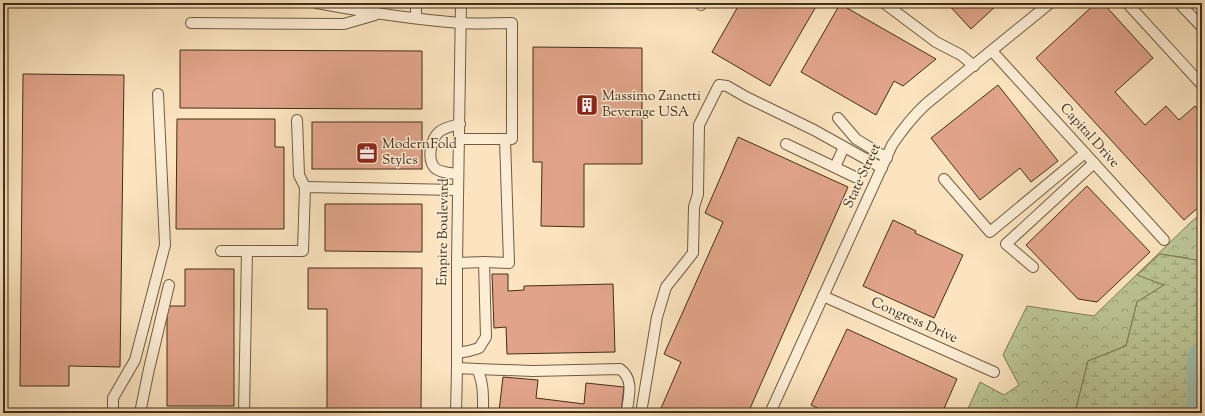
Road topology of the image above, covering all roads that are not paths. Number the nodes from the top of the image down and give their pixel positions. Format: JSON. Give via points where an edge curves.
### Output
{"nodes":[{"id":1,"x":317,"y":3,"type":"edge"},
{"id":2,"x":416,"y":3,"type":"edge"},
{"id":3,"x":461,"y":3,"type":"edge"},
{"id":4,"x":884,"y":3,"type":"edge"},
{"id":5,"x":1050,"y":3,"type":"edge"},
{"id":6,"x":1127,"y":3,"type":"edge"},
{"id":7,"x":1179,"y":3,"type":"edge"},
{"id":8,"x":377,"y":14,"type":"junction"},
{"id":9,"x":416,"y":18,"type":"junction"},
{"id":10,"x":191,"y":23,"type":"dead end"},
{"id":11,"x":461,"y":23,"type":"junction"},
{"id":12,"x":1202,"y":27,"type":"edge"},
{"id":13,"x":992,"y":51,"type":"junction"},
{"id":14,"x":974,"y":66,"type":"junction"},
{"id":15,"x":1202,"y":85,"type":"edge"},
{"id":16,"x":158,"y":94,"type":"dead end"},
{"id":17,"x":838,"y":118,"type":"dead end"},
{"id":18,"x":297,"y":120,"type":"dead end"},
{"id":19,"x":460,"y":124,"type":"junction"},
{"id":20,"x":459,"y":139,"type":"junction"},
{"id":21,"x":505,"y":139,"type":"junction"},
{"id":22,"x":786,"y":144,"type":"dead end"},
{"id":23,"x":844,"y":147,"type":"junction"},
{"id":24,"x":1085,"y":153,"type":"junction"},
{"id":25,"x":887,"y":158,"type":"junction"},
{"id":26,"x":1094,"y":163,"type":"junction"},
{"id":27,"x":835,"y":167,"type":"junction"},
{"id":28,"x":882,"y":168,"type":"junction"},
{"id":29,"x":458,"y":174,"type":"junction"},
{"id":30,"x":855,"y":177,"type":"dead end"},
{"id":31,"x":944,"y":179,"type":"dead end"},
{"id":32,"x":305,"y":187,"type":"junction"},
{"id":33,"x":458,"y":190,"type":"junction"},
{"id":34,"x":1164,"y":240,"type":"dead end"},
{"id":35,"x":221,"y":251,"type":"dead end"},
{"id":36,"x":247,"y":251,"type":"junction"},
{"id":37,"x":484,"y":262,"type":"junction"},
{"id":38,"x":457,"y":263,"type":"junction"},
{"id":39,"x":1033,"y":267,"type":"dead end"},
{"id":40,"x":169,"y":285,"type":"dead end"},
{"id":41,"x":823,"y":296,"type":"junction"},
{"id":42,"x":457,"y":353,"type":"junction"},
{"id":43,"x":457,"y":368,"type":"junction"},
{"id":44,"x":477,"y":369,"type":"junction"},
{"id":45,"x":994,"y":372,"type":"dead end"},
{"id":46,"x":627,"y":410,"type":"dead end"},
{"id":47,"x":114,"y":413,"type":"edge"},
{"id":48,"x":140,"y":413,"type":"edge"},
{"id":49,"x":244,"y":413,"type":"edge"},
{"id":50,"x":456,"y":413,"type":"edge"},
{"id":51,"x":483,"y":413,"type":"edge"},
{"id":52,"x":642,"y":413,"type":"edge"},
{"id":53,"x":770,"y":413,"type":"edge"}],
"edges":[{"from":1,"to":8,"type":"street"},
{"from":2,"to":9,"type":"street"},
{"from":3,"to":11,"type":"street","name":"Empire Boulevard"},
{"from":4,"to":14,"type":"street","via":[[936,42],[961,55]]},
{"from":5,"to":13,"type":"street","name":"State Street"},
{"from":6,"to":15,"type":"street"},
{"from":7,"to":12,"type":"street"},
{"from":8,"to":9,"type":"street"},
{"from":8,"to":10,"type":"street","via":[[344,24]]},
{"from":9,"to":11,"type":"street"},
{"from":11,"to":19,"type":"street","name":"Empire Boulevard"},
{"from":11,"to":21,"type":"street","via":[[512,23],[512,139]]},
{"from":13,"to":14,"type":"street","name":"State Street"},
{"from":13,"to":24,"type":"street","name":"Capital Drive"},
{"from":14,"to":25,"type":"street","name":"State Street","via":[[912,117],[892,145]]},
{"from":16,"to":47,"type":"street","via":[[165,245],[135,360],[114,398]]},
{"from":17,"to":25,"type":"street","via":[[856,139]]},
{"from":18,"to":32,"type":"street","via":[[298,175]]},
{"from":19,"to":20,"type":"street","name":"Empire Boulevard"},
{"from":19,"to":29,"type":"street","via":[[438,133],[431,150],[434,167]]},
{"from":20,"to":21,"type":"street"},
{"from":20,"to":29,"type":"street","name":"Empire Boulevard"},
{"from":21,"to":37,"type":"street","via":[[509,262]]},
{"from":22,"to":27,"type":"street"},
{"from":23,"to":27,"type":"street"},
{"from":23,"to":28,"type":"street"},
{"from":23,"to":52,"type":"street","via":[[727,86],[719,85],[699,125],[698,194],[694,207],[693,253],[666,287],[657,317]]},
{"from":24,"to":26,"type":"street","name":"Capital Drive"},
{"from":24,"to":31,"type":"street","via":[[990,232]]},
{"from":25,"to":28,"type":"street","name":"State Street"},
{"from":26,"to":34,"type":"street","name":"Capital Drive"},
{"from":26,"to":39,"type":"street","via":[[1006,244]]},
{"from":27,"to":30,"type":"street"},
{"from":28,"to":41,"type":"street","name":"State Street"},
{"from":29,"to":33,"type":"street","name":"Empire Boulevard"},
{"from":32,"to":33,"type":"street"},
{"from":32,"to":36,"type":"street","via":[[303,251]]},
{"from":33,"to":38,"type":"street","name":"Empire Boulevard"},
{"from":35,"to":36,"type":"street"},
{"from":36,"to":49,"type":"street"},
{"from":37,"to":38,"type":"street"},
{"from":37,"to":42,"type":"street","via":[[486,336],[480,348]]},
{"from":38,"to":42,"type":"street","name":"Empire Boulevard"},
{"from":40,"to":48,"type":"street"},
{"from":41,"to":45,"type":"street","name":"Congress Drive"},
{"from":41,"to":53,"type":"street","name":"State Street"},
{"from":42,"to":43,"type":"street","name":"Empire Boulevard"},
{"from":43,"to":44,"type":"street"},
{"from":43,"to":50,"type":"street","name":"Empire Boulevard"},
{"from":44,"to":46,"type":"street","via":[[620,369],[630,383]]},
{"from":44,"to":51,"type":"street","via":[[482,387]]}]}
